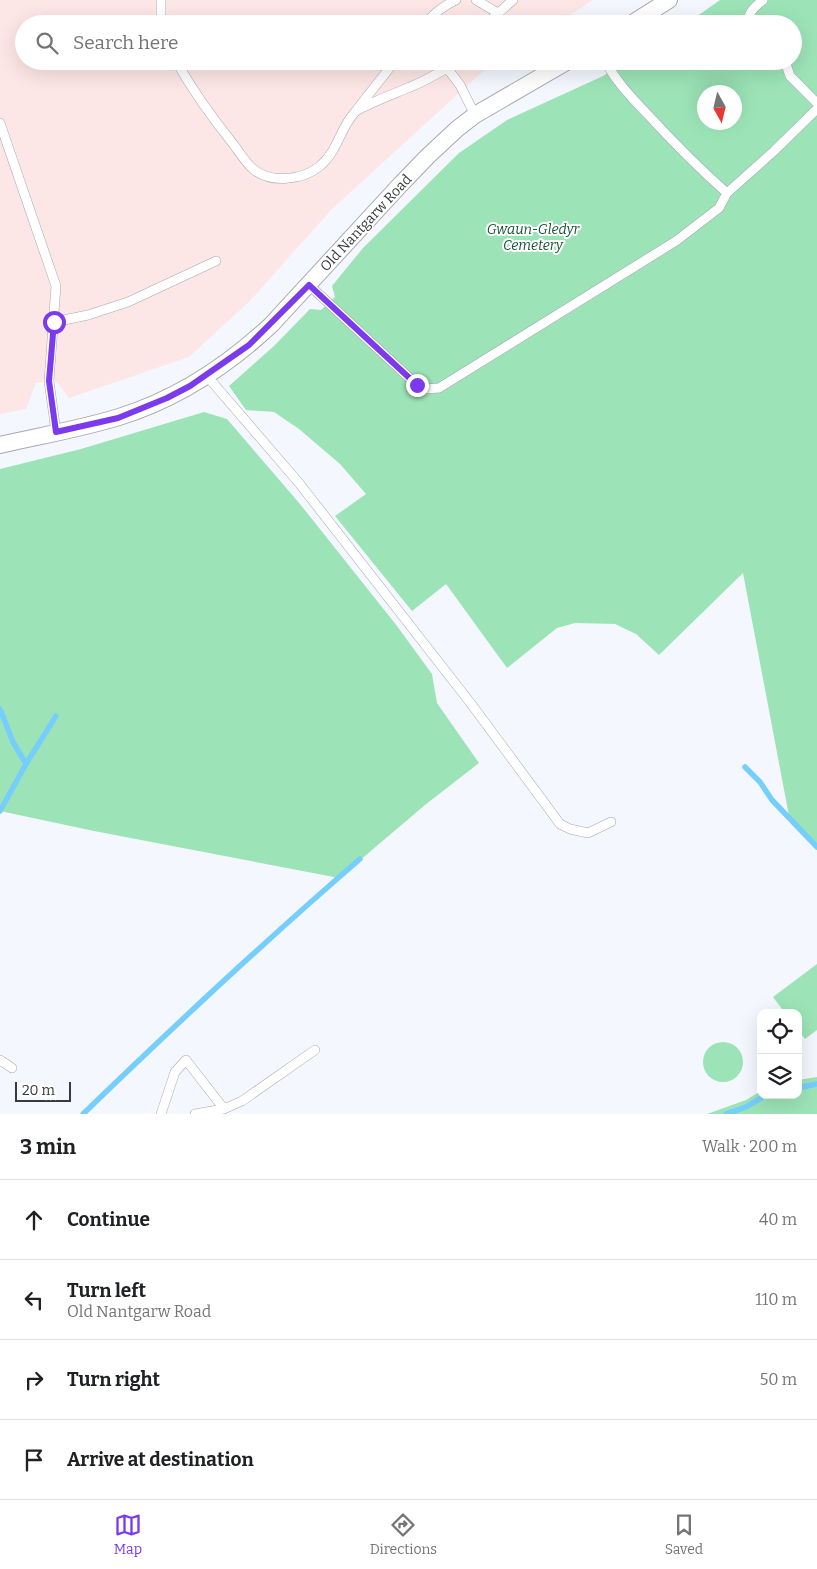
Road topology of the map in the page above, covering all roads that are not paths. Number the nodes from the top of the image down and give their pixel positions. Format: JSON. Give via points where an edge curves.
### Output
{"nodes":[{"id":1,"x":161,"y":0,"type":"edge"},
{"id":2,"x":456,"y":0,"type":"edge"},
{"id":3,"x":476,"y":0,"type":"edge"},
{"id":4,"x":513,"y":0,"type":"edge"},
{"id":5,"x":669,"y":0,"type":"edge"},
{"id":6,"x":763,"y":0,"type":"edge"},
{"id":7,"x":498,"y":13,"type":"joint"},
{"id":8,"x":161,"y":15,"type":"edge"},
{"id":9,"x":432,"y":15,"type":"edge"},
{"id":10,"x":645,"y":15,"type":"edge"},
{"id":11,"x":749,"y":15,"type":"edge"},
{"id":12,"x":182,"y":70,"type":"edge"},
{"id":13,"x":388,"y":70,"type":"edge"},
{"id":14,"x":439,"y":70,"type":"edge"},
{"id":15,"x":451,"y":70,"type":"edge"},
{"id":16,"x":552,"y":70,"type":"edge"},
{"id":17,"x":611,"y":70,"type":"edge"},
{"id":18,"x":788,"y":70,"type":"edge"},
{"id":19,"x":817,"y":103,"type":"edge"},
{"id":20,"x":817,"y":110,"type":"edge"},
{"id":21,"x":356,"y":111,"type":"junction"},
{"id":22,"x":475,"y":115,"type":"junction"},
{"id":23,"x":0,"y":123,"type":"edge"},
{"id":24,"x":728,"y":193,"type":"junction"},
{"id":25,"x":216,"y":261,"type":"dead end"},
{"id":26,"x":309,"y":285,"type":"junction"},
{"id":27,"x":54,"y":322,"type":"junction"},
{"id":28,"x":207,"y":376,"type":"junction"},
{"id":29,"x":56,"y":432,"type":"junction"},
{"id":30,"x":0,"y":445,"type":"edge"},
{"id":31,"x":611,"y":822,"type":"dead end"},
{"id":32,"x":316,"y":1050,"type":"dead end"},
{"id":33,"x":0,"y":1060,"type":"edge"},
{"id":34,"x":12,"y":1068,"type":"dead end"},
{"id":35,"x":224,"y":1109,"type":"junction"},
{"id":36,"x":161,"y":1114,"type":"edge"},
{"id":37,"x":195,"y":1114,"type":"edge"}],
"edges":[{"from":1,"to":8,"type":"lane"},
{"from":2,"to":9,"type":"lane"},
{"from":3,"to":7,"type":"lane"},
{"from":4,"to":7,"type":"lane"},
{"from":5,"to":10,"type":"street"},
{"from":6,"to":11,"type":"lane"},
{"from":12,"to":21,"type":"lane","via":[[217,124],[253,169],[265,176],[294,177],[319,167],[335,148]]},
{"from":13,"to":21,"type":"lane"},
{"from":14,"to":21,"type":"lane"},
{"from":15,"to":22,"type":"lane"},
{"from":16,"to":22,"type":"street","name":"Old Nantgarw Road"},
{"from":17,"to":24,"type":"lane","via":[[620,85],[670,139]]},
{"from":18,"to":19,"type":"lane"},
{"from":20,"to":24,"type":"lane"},
{"from":22,"to":26,"type":"street","name":"Old Nantgarw Road","via":[[428,156]]},
{"from":23,"to":27,"type":"lane","via":[[56,286]]},
{"from":24,"to":26,"type":"lane","via":[[719,208],[676,241],[438,388],[417,385]]},
{"from":25,"to":27,"type":"lane","via":[[128,302]]},
{"from":26,"to":28,"type":"street","name":"Old Nantgarw Road","via":[[249,345]]},
{"from":27,"to":29,"type":"lane","via":[[49,381]]},
{"from":28,"to":29,"type":"street","name":"Old Nantgarw Road","via":[[140,410]]},
{"from":28,"to":31,"type":"lane","via":[[299,483],[560,824],[588,833]]},
{"from":29,"to":30,"type":"street","name":"Old Nantgarw Road"},
{"from":32,"to":35,"type":"lane","via":[[242,1101]]},
{"from":33,"to":34,"type":"lane"},
{"from":35,"to":36,"type":"lane","via":[[186,1060],[175,1072]]},
{"from":35,"to":37,"type":"lane"}]}
